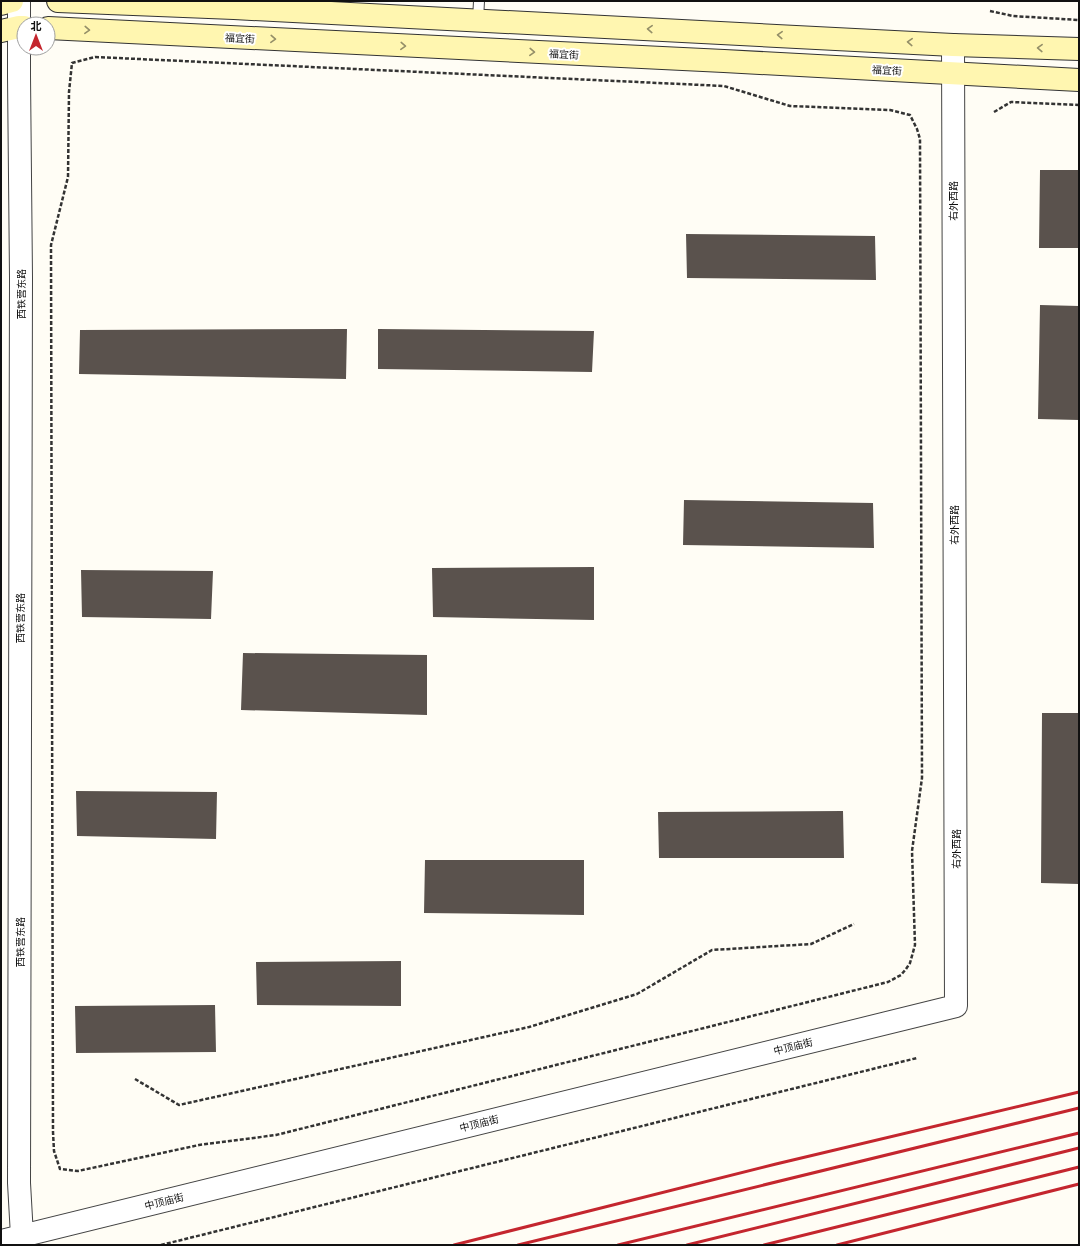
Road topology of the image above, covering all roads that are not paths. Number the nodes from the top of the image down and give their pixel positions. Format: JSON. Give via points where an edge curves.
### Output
{"nodes":[{"id":1,"x":12,"y":1,"type":"edge"},
{"id":2,"x":19,"y":1,"type":"edge"},
{"id":3,"x":58,"y":1,"type":"edge"},
{"id":4,"x":1,"y":4,"type":"edge"},
{"id":5,"x":478,"y":11,"type":"edge"},
{"id":6,"x":15,"y":28,"type":"edge"},
{"id":7,"x":56,"y":28,"type":"edge"},
{"id":8,"x":953,"y":45,"type":"junction"},
{"id":9,"x":1079,"y":49,"type":"edge"},
{"id":10,"x":953,"y":73,"type":"junction"},
{"id":11,"x":1079,"y":80,"type":"edge"},
{"id":12,"x":956,"y":1006,"type":"joint"},
{"id":13,"x":22,"y":1236,"type":"junction"},
{"id":14,"x":1,"y":1241,"type":"edge"}],
"edges":[{"from":1,"to":4,"type":"main road"},
{"from":2,"to":6,"type":"street","name":"西铁营东路"},
{"from":3,"to":5,"type":"main road"},
{"from":8,"to":5,"type":"main road","one_way":true},
{"from":6,"to":13,"type":"street","name":"西铁营东路","via":[[21,278],[19,1183]]},
{"from":7,"to":10,"type":"main road","name":"福宜街","one_way":true},
{"from":9,"to":8,"type":"main road","one_way":true},
{"from":8,"to":10,"type":"street","name":"右外西路"},
{"from":10,"to":11,"type":"main road","name":"福宜街"},
{"from":10,"to":12,"type":"street","name":"右外西路"},
{"from":12,"to":13,"type":"street","name":"中顶庙街"},
{"from":13,"to":14,"type":"street","name":"中顶庙街"}]}
